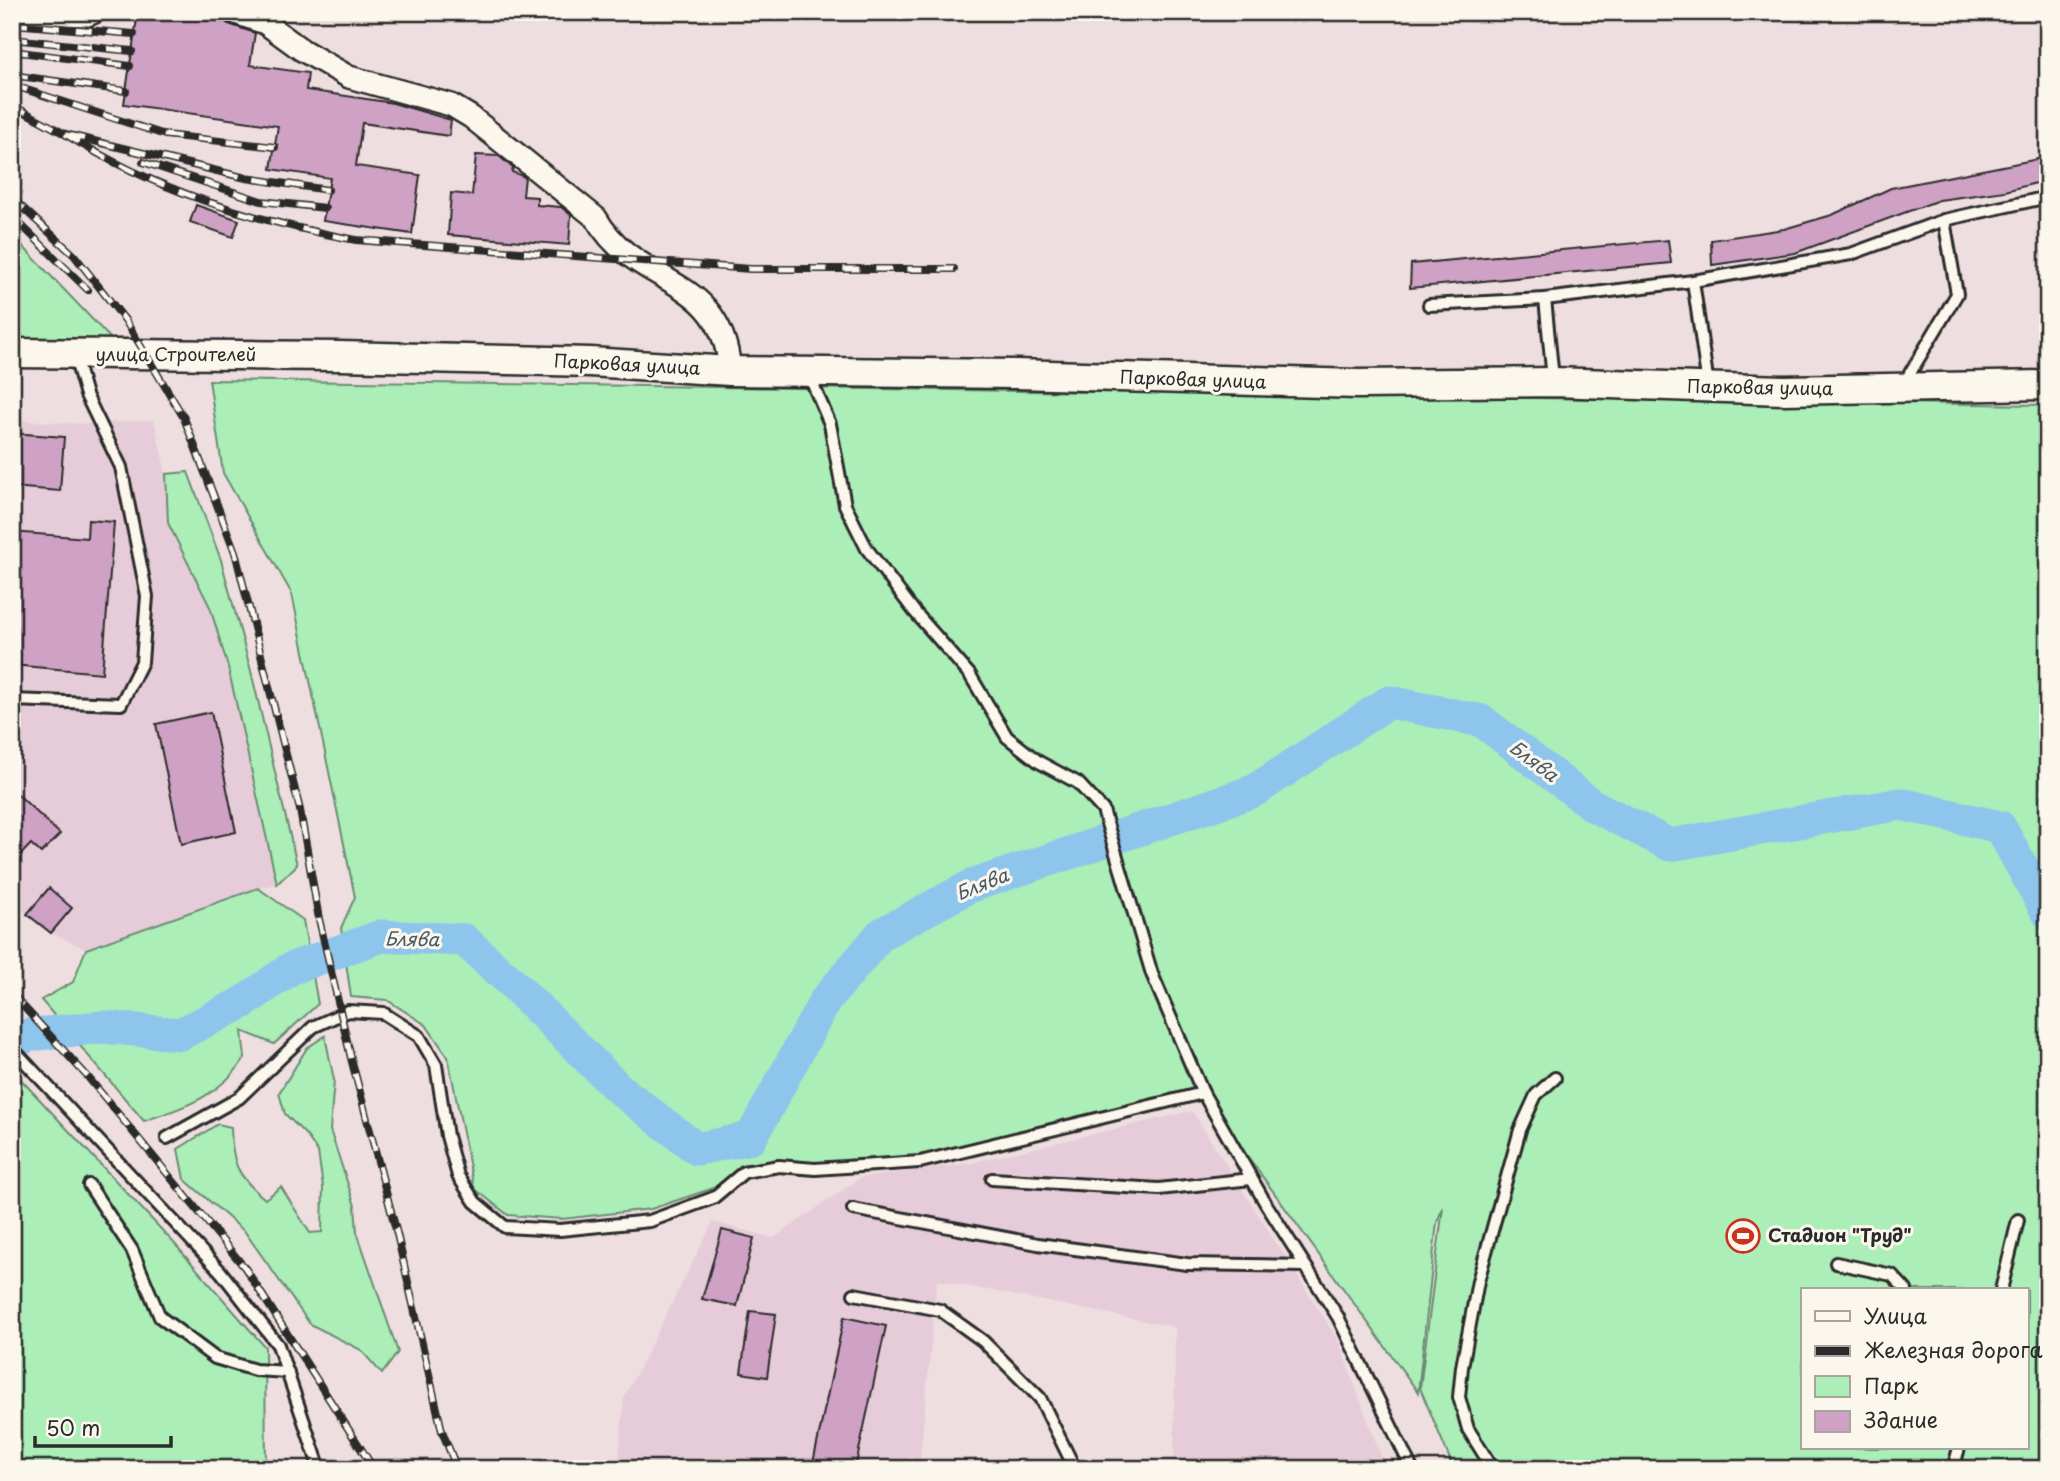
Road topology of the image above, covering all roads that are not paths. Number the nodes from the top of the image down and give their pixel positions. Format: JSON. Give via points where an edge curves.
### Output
{"nodes":[{"id":1,"x":93,"y":12,"type":"edge"},
{"id":2,"x":233,"y":12,"type":"edge"},
{"id":3,"x":12,"y":13,"type":"edge"},
{"id":4,"x":2048,"y":197,"type":"edge"},
{"id":5,"x":1944,"y":220,"type":"junction"},
{"id":6,"x":1693,"y":281,"type":"junction"},
{"id":7,"x":1545,"y":299,"type":"junction"},
{"id":8,"x":1429,"y":306,"type":"dead end"},
{"id":9,"x":12,"y":353,"type":"edge"},
{"id":10,"x":74,"y":354,"type":"junction"},
{"id":11,"x":340,"y":356,"type":"joint"},
{"id":12,"x":730,"y":371,"type":"junction"},
{"id":13,"x":808,"y":373,"type":"junction"},
{"id":14,"x":1553,"y":382,"type":"junction"},
{"id":15,"x":2048,"y":385,"type":"edge"},
{"id":16,"x":1708,"y":387,"type":"junction"},
{"id":17,"x":1902,"y":388,"type":"junction"},
{"id":18,"x":12,"y":700,"type":"edge"},
{"id":19,"x":12,"y":1048,"type":"edge"},
{"id":20,"x":1555,"y":1079,"type":"dead end"},
{"id":21,"x":1203,"y":1093,"type":"junction"},
{"id":22,"x":167,"y":1138,"type":"dead end"},
{"id":23,"x":992,"y":1179,"type":"dead end"},
{"id":24,"x":1251,"y":1179,"type":"junction"},
{"id":25,"x":89,"y":1185,"type":"dead end"},
{"id":26,"x":853,"y":1209,"type":"dead end"},
{"id":27,"x":2018,"y":1220,"type":"dead end"},
{"id":28,"x":1836,"y":1263,"type":"dead end"},
{"id":29,"x":1305,"y":1266,"type":"junction"},
{"id":30,"x":1904,"y":1288,"type":"edge"},
{"id":31,"x":2001,"y":1288,"type":"edge"},
{"id":32,"x":854,"y":1294,"type":"dead end"},
{"id":33,"x":288,"y":1372,"type":"junction"},
{"id":34,"x":1958,"y":1450,"type":"edge"},
{"id":35,"x":320,"y":1469,"type":"edge"},
{"id":36,"x":1076,"y":1469,"type":"edge"},
{"id":37,"x":1412,"y":1469,"type":"edge"},
{"id":38,"x":1493,"y":1469,"type":"edge"},
{"id":39,"x":1953,"y":1469,"type":"edge"}],
"edges":[{"from":1,"to":3,"type":"street"},
{"from":2,"to":12,"type":"street","via":[[265,23],[349,77],[451,105],[471,117],[596,218],[608,239],[711,311],[728,344]]},
{"from":4,"to":5,"type":"lane"},
{"from":5,"to":6,"type":"lane","via":[[1852,254]]},
{"from":5,"to":17,"type":"lane","via":[[1957,294]]},
{"from":6,"to":7,"type":"lane"},
{"from":6,"to":16,"type":"lane"},
{"from":7,"to":8,"type":"lane"},
{"from":7,"to":14,"type":"lane"},
{"from":9,"to":10,"type":"street","name":"улица Строителей"},
{"from":10,"to":11,"type":"street","name":"улица Строителей"},
{"from":10,"to":18,"type":"lane","via":[[86,395],[121,467],[147,596],[142,662],[121,704]]},
{"from":11,"to":12,"type":"street","name":"Парковая улица","via":[[590,362]]},
{"from":12,"to":13,"type":"street","name":"Парковая улица"},
{"from":13,"to":14,"type":"street","name":"Парковая улица","via":[[1358,384]]},
{"from":13,"to":21,"type":"lane","via":[[830,424],[845,505],[867,549],[970,676],[1007,737],[1039,762],[1078,783],[1103,810],[1152,974]]},
{"from":14,"to":16,"type":"street","name":"Парковая улица"},
{"from":15,"to":17,"type":"street","name":"Парковая улица"},
{"from":16,"to":17,"type":"street","name":"Парковая улица"},
{"from":19,"to":33,"type":"lane","via":[[222,1272],[278,1345]]},
{"from":20,"to":38,"type":"lane","via":[[1536,1095],[1520,1130],[1478,1281],[1462,1367],[1459,1397],[1468,1429]]},
{"from":21,"to":22,"type":"lane","via":[[920,1162],[815,1169],[779,1166],[744,1172],[713,1198],[650,1221],[561,1230],[505,1227],[475,1202],[458,1176],[436,1065],[419,1036],[383,1013],[348,1011],[313,1027],[239,1098]]},
{"from":21,"to":24,"type":"lane"},
{"from":23,"to":24,"type":"lane","via":[[1159,1189]]},
{"from":24,"to":29,"type":"lane"},
{"from":25,"to":33,"type":"lane","via":[[132,1250],[159,1317],[215,1358],[255,1370]]},
{"from":26,"to":29,"type":"lane","via":[[1038,1244],[1187,1264]]},
{"from":27,"to":31,"type":"lane"},
{"from":28,"to":30,"type":"lane","via":[[1892,1275]]},
{"from":29,"to":37,"type":"lane","via":[[1338,1317]]},
{"from":32,"to":36,"type":"lane","via":[[940,1310],[983,1341],[1040,1398]]},
{"from":33,"to":35,"type":"lane"},
{"from":34,"to":39,"type":"lane"}]}
